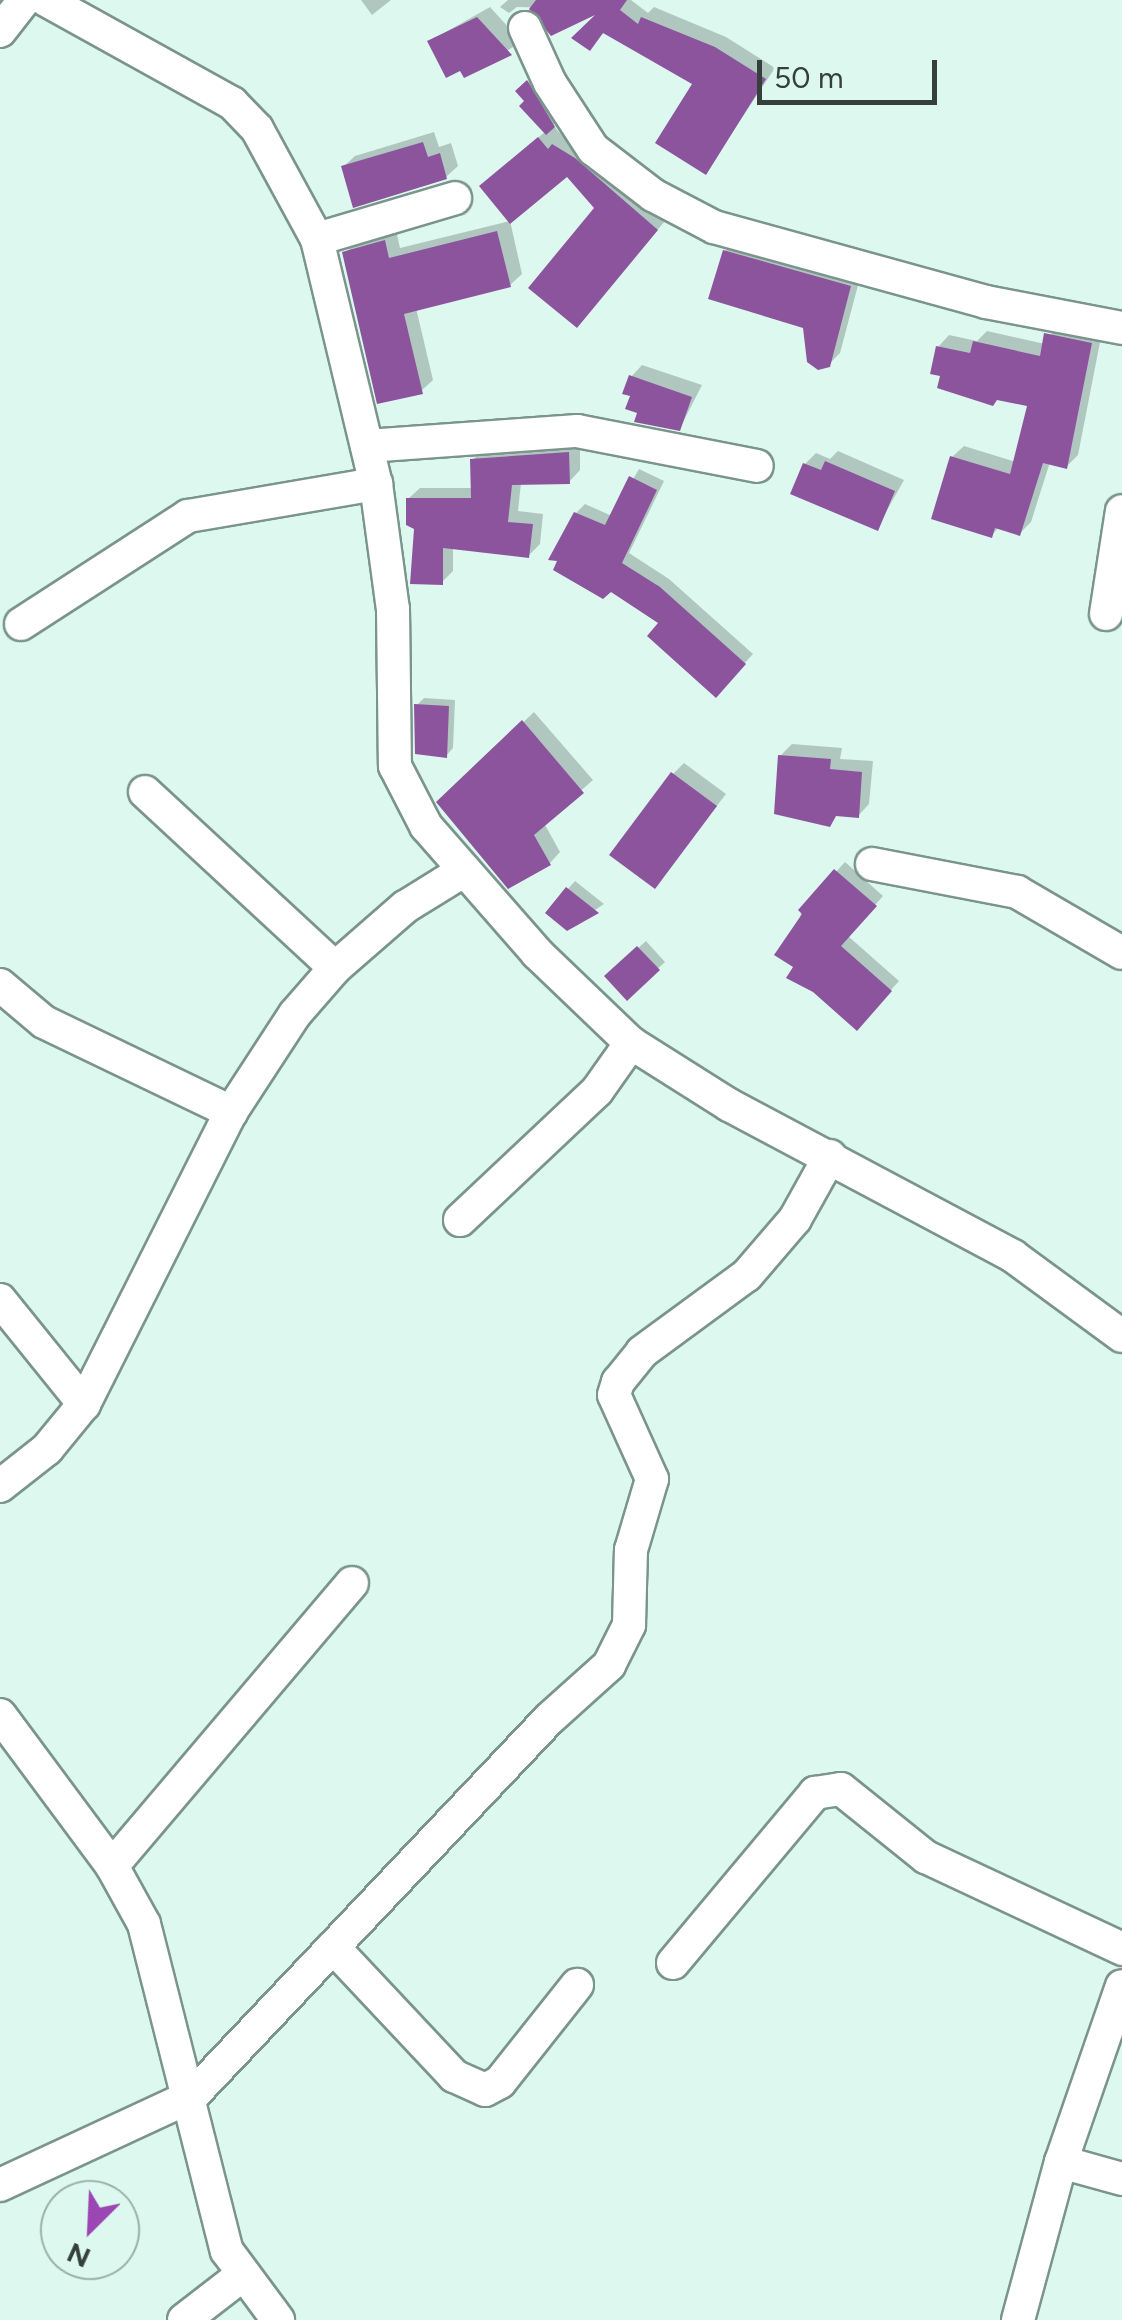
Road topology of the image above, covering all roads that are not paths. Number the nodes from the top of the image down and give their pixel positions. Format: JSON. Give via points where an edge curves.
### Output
{"nodes":[{"id":1,"x":24,"y":0,"type":"edge"},
{"id":2,"x":46,"y":0,"type":"edge"},
{"id":3,"x":526,"y":28,"type":"dead end"},
{"id":4,"x":0,"y":31,"type":"edge"},
{"id":5,"x":455,"y":198,"type":"dead end"},
{"id":6,"x":316,"y":239,"type":"junction"},
{"id":7,"x":1122,"y":328,"type":"edge"},
{"id":8,"x":367,"y":446,"type":"junction"},
{"id":9,"x":757,"y":466,"type":"dead end"},
{"id":10,"x":376,"y":484,"type":"junction"},
{"id":11,"x":1122,"y":511,"type":"edge"},
{"id":12,"x":1106,"y":614,"type":"dead end"},
{"id":13,"x":21,"y":624,"type":"dead end"},
{"id":14,"x":145,"y":792,"type":"dead end"},
{"id":15,"x":872,"y":864,"type":"dead end"},
{"id":16,"x":464,"y":870,"type":"junction"},
{"id":17,"x":1122,"y":953,"type":"edge"},
{"id":18,"x":335,"y":968,"type":"junction"},
{"id":19,"x":0,"y":985,"type":"edge"},
{"id":20,"x":631,"y":1043,"type":"junction"},
{"id":21,"x":231,"y":1112,"type":"junction"},
{"id":22,"x":830,"y":1156,"type":"junction"},
{"id":23,"x":460,"y":1220,"type":"dead end"},
{"id":24,"x":0,"y":1300,"type":"edge"},
{"id":25,"x":1122,"y":1336,"type":"edge"},
{"id":26,"x":84,"y":1404,"type":"junction"},
{"id":27,"x":0,"y":1486,"type":"edge"},
{"id":28,"x":352,"y":1583,"type":"dead end"},
{"id":29,"x":0,"y":1715,"type":"edge"},
{"id":30,"x":112,"y":1866,"type":"junction"},
{"id":31,"x":333,"y":1947,"type":"junction"},
{"id":32,"x":1122,"y":1949,"type":"edge"},
{"id":33,"x":672,"y":1964,"type":"dead end"},
{"id":34,"x":577,"y":1985,"type":"dead end"},
{"id":35,"x":1122,"y":1986,"type":"edge"},
{"id":36,"x":192,"y":2096,"type":"junction"},
{"id":37,"x":1062,"y":2162,"type":"junction"},
{"id":38,"x":1122,"y":2179,"type":"edge"},
{"id":39,"x":0,"y":2185,"type":"edge"},
{"id":40,"x":241,"y":2276,"type":"junction"},
{"id":41,"x":184,"y":2320,"type":"edge"},
{"id":42,"x":278,"y":2320,"type":"edge"},
{"id":43,"x":1018,"y":2320,"type":"edge"}],
"edges":[{"from":1,"to":4,"type":"street"},
{"from":2,"to":6,"type":"street","via":[[232,103],[257,129]]},
{"from":3,"to":7,"type":"street","via":[[550,83],[593,149],[653,195],[714,227],[986,302]]},
{"from":5,"to":6,"type":"street"},
{"from":6,"to":8,"type":"street"},
{"from":8,"to":9,"type":"street","via":[[577,430]]},
{"from":8,"to":10,"type":"street"},
{"from":10,"to":13,"type":"street","via":[[188,516]]},
{"from":10,"to":16,"type":"street","via":[[393,609],[395,766],[426,826]]},
{"from":11,"to":12,"type":"street"},
{"from":14,"to":18,"type":"street"},
{"from":15,"to":17,"type":"street","via":[[1018,892]]},
{"from":16,"to":18,"type":"street","via":[[405,907]]},
{"from":16,"to":20,"type":"street"},
{"from":18,"to":21,"type":"street"},
{"from":19,"to":21,"type":"street","via":[[44,1022]]},
{"from":20,"to":22,"type":"street","via":[[729,1105]]},
{"from":20,"to":23,"type":"street","via":[[597,1091]]},
{"from":21,"to":26,"type":"street"},
{"from":22,"to":25,"type":"street","via":[[1013,1256]]},
{"from":22,"to":31,"type":"street","via":[[795,1219],[746,1274],[642,1352],[618,1382],[614,1395],[652,1478],[631,1550],[624,1644]]},
{"from":24,"to":26,"type":"street"},
{"from":26,"to":27,"type":"street","via":[[47,1449]]},
{"from":28,"to":30,"type":"street"},
{"from":29,"to":30,"type":"street"},
{"from":30,"to":36,"type":"street","via":[[144,1924]]},
{"from":31,"to":34,"type":"street","via":[[454,2076],[485,2090],[500,2082]]},
{"from":31,"to":36,"type":"street"},
{"from":32,"to":33,"type":"street","via":[[926,1857],[841,1789],[815,1793]]},
{"from":35,"to":37,"type":"street"},
{"from":36,"to":39,"type":"street"},
{"from":36,"to":40,"type":"street","via":[[227,2251]]},
{"from":37,"to":38,"type":"street"},
{"from":37,"to":43,"type":"street"},
{"from":40,"to":41,"type":"street"},
{"from":40,"to":42,"type":"street"}]}
